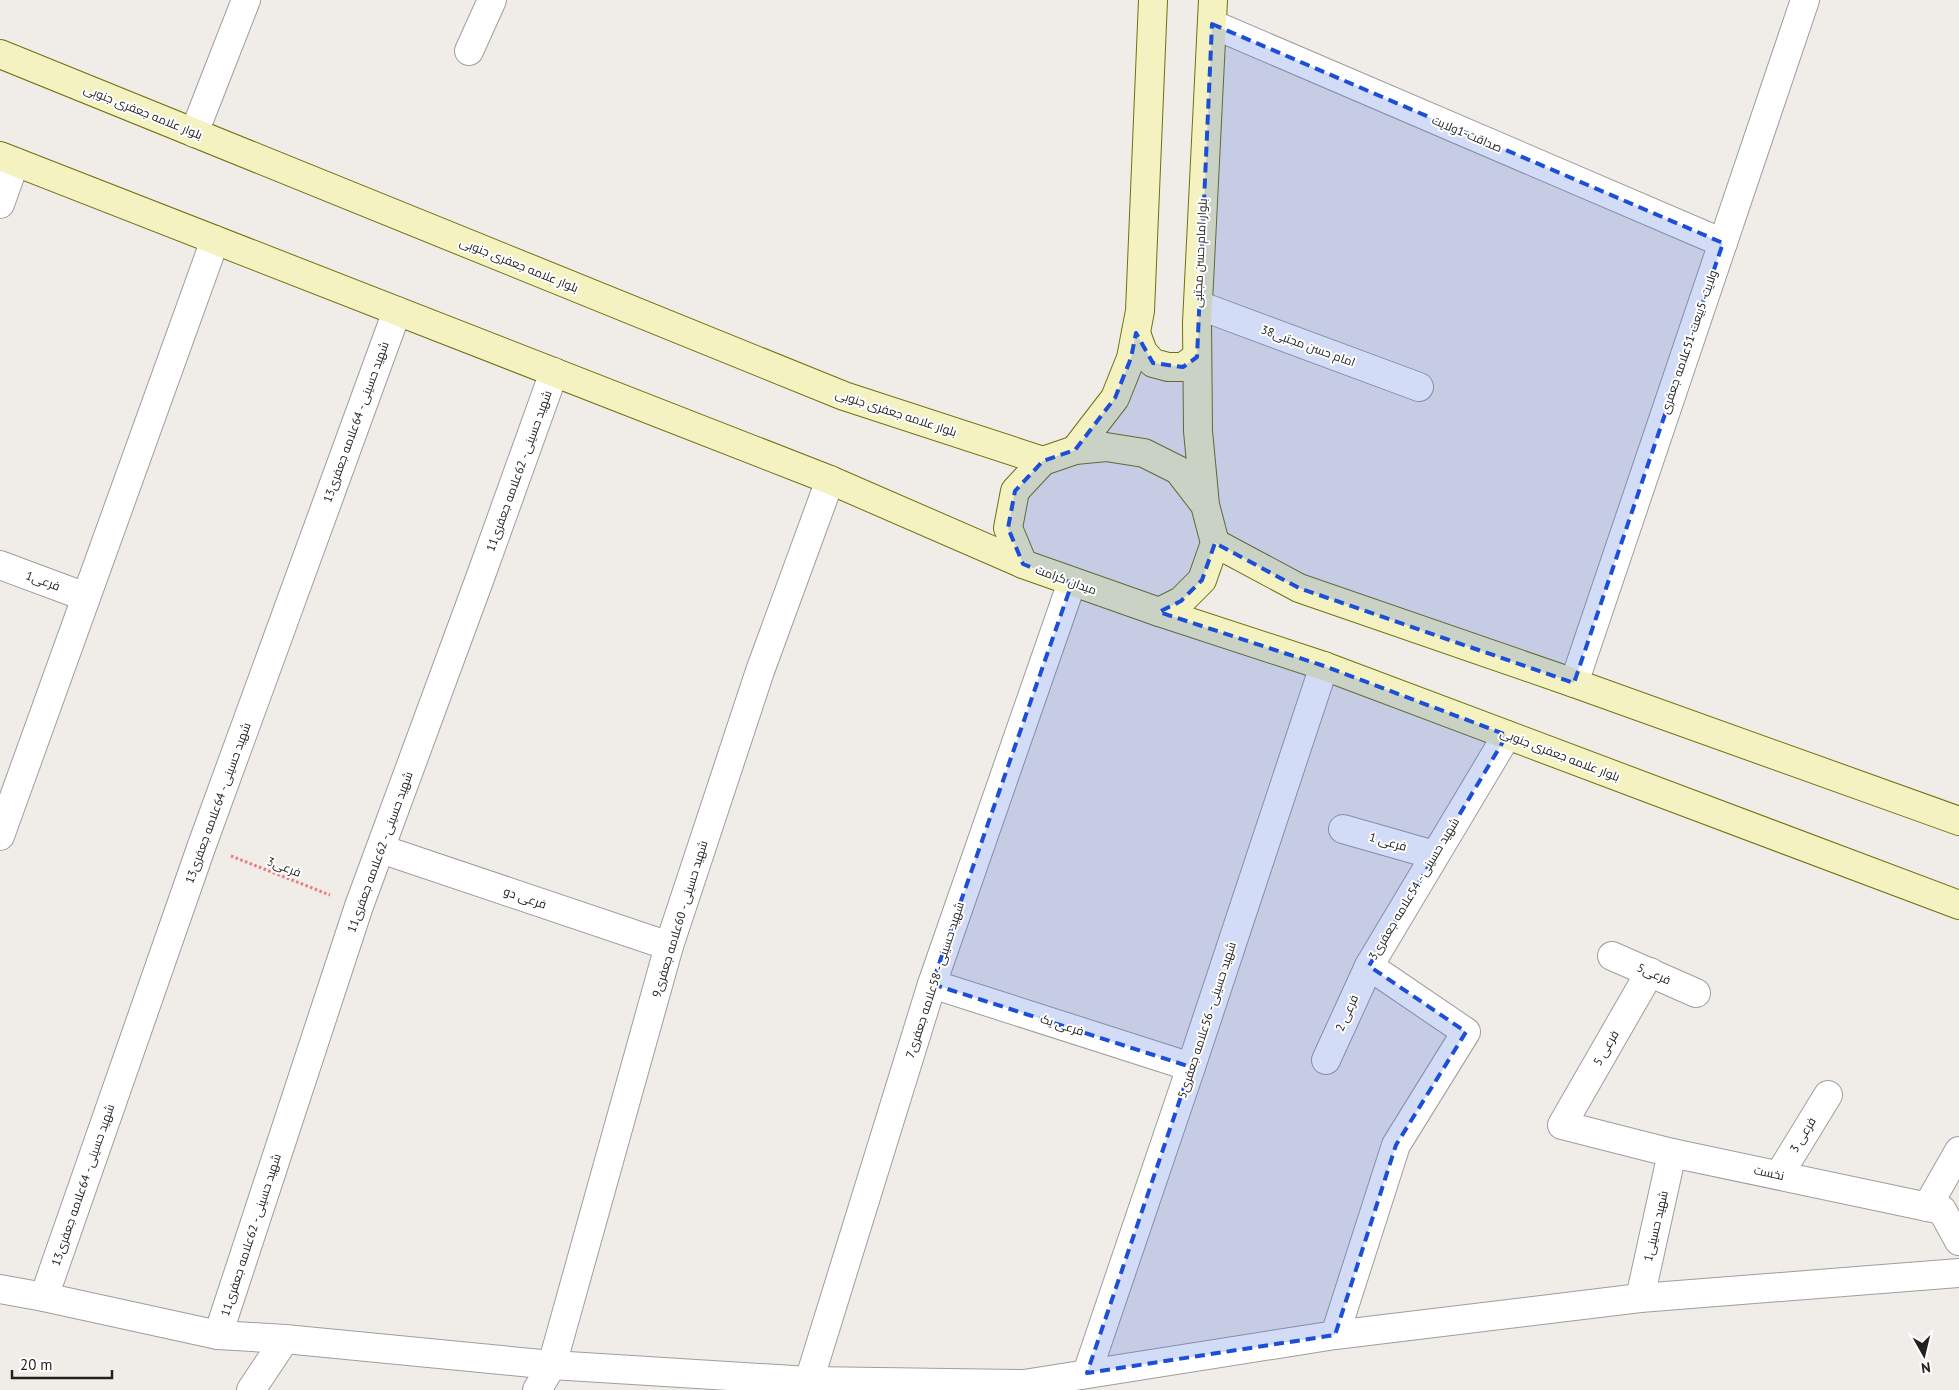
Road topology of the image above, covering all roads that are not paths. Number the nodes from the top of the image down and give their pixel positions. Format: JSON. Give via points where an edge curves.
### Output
{"nodes":[{"id":1,"x":246,"y":0,"type":"edge"},
{"id":2,"x":492,"y":0,"type":"edge"},
{"id":3,"x":1153,"y":0,"type":"edge"},
{"id":4,"x":1805,"y":0,"type":"edge"},
{"id":5,"x":1212,"y":12,"type":"edge"},
{"id":6,"x":469,"y":51,"type":"dead end"},
{"id":7,"x":0,"y":54,"type":"edge"},
{"id":8,"x":194,"y":133,"type":"junction"},
{"id":9,"x":8,"y":159,"type":"edge"},
{"id":10,"x":0,"y":204,"type":"edge"},
{"id":11,"x":215,"y":240,"type":"junction"},
{"id":12,"x":1723,"y":243,"type":"junction"},
{"id":13,"x":1198,"y":305,"type":"junction"},
{"id":14,"x":397,"y":311,"type":"junction"},
{"id":15,"x":1136,"y":334,"type":"junction"},
{"id":16,"x":1197,"y":357,"type":"junction"},
{"id":17,"x":554,"y":372,"type":"junction"},
{"id":18,"x":1419,"y":387,"type":"dead end"},
{"id":19,"x":1075,"y":450,"type":"junction"},
{"id":20,"x":1043,"y":461,"type":"junction"},
{"id":21,"x":830,"y":480,"type":"junction"},
{"id":22,"x":1205,"y":505,"type":"junction"},
{"id":23,"x":1215,"y":543,"type":"junction"},
{"id":24,"x":1023,"y":564,"type":"junction"},
{"id":25,"x":0,"y":566,"type":"edge"},
{"id":26,"x":1072,"y":582,"type":"junction"},
{"id":27,"x":86,"y":598,"type":"junction"},
{"id":28,"x":1159,"y":612,"type":"junction"},
{"id":29,"x":1324,"y":666,"type":"junction"},
{"id":30,"x":1574,"y":683,"type":"junction"},
{"id":31,"x":1507,"y":734,"type":"junction"},
{"id":32,"x":1959,"y":821,"type":"edge"},
{"id":33,"x":1343,"y":829,"type":"dead end"},
{"id":34,"x":0,"y":836,"type":"edge"},
{"id":35,"x":381,"y":849,"type":"junction"},
{"id":36,"x":1434,"y":855,"type":"junction"},
{"id":37,"x":1959,"y":905,"type":"edge"},
{"id":38,"x":669,"y":946,"type":"junction"},
{"id":39,"x":1612,"y":956,"type":"dead end"},
{"id":40,"x":1368,"y":966,"type":"junction"},
{"id":41,"x":1650,"y":972,"type":"junction"},
{"id":42,"x":932,"y":984,"type":"junction"},
{"id":43,"x":1696,"y":993,"type":"dead end"},
{"id":44,"x":1326,"y":1060,"type":"dead end"},
{"id":45,"x":1192,"y":1066,"type":"junction"},
{"id":46,"x":1828,"y":1095,"type":"dead end"},
{"id":47,"x":1562,"y":1125,"type":"joint"},
{"id":48,"x":1959,"y":1151,"type":"edge"},
{"id":49,"x":1672,"y":1154,"type":"junction"},
{"id":50,"x":1779,"y":1175,"type":"junction"},
{"id":51,"x":1927,"y":1207,"type":"junction"},
{"id":52,"x":1959,"y":1241,"type":"edge"},
{"id":53,"x":1959,"y":1273,"type":"edge"},
{"id":54,"x":0,"y":1289,"type":"edge"},
{"id":55,"x":44,"y":1297,"type":"junction"},
{"id":56,"x":1640,"y":1298,"type":"junction"},
{"id":57,"x":1335,"y":1335,"type":"junction"},
{"id":58,"x":218,"y":1336,"type":"junction"},
{"id":59,"x":285,"y":1339,"type":"junction"},
{"id":60,"x":552,"y":1366,"type":"junction"},
{"id":61,"x":1087,"y":1373,"type":"junction"},
{"id":62,"x":806,"y":1386,"type":"edge"},
{"id":63,"x":1022,"y":1387,"type":"edge"},
{"id":64,"x":251,"y":1390,"type":"edge"},
{"id":65,"x":537,"y":1390,"type":"edge"}],
"edges":[{"from":1,"to":8,"type":"street"},
{"from":2,"to":6,"type":"street"},
{"from":3,"to":15,"type":"main road","via":[[1141,301]]},
{"from":4,"to":12,"type":"street","name":"ولایت- 5بیعت-51علامه جعفری"},
{"from":5,"to":12,"type":"street","name":"صداقت-1ولایت"},
{"from":5,"to":13,"type":"main road","name":"بلوار امام حسن مجتبی"},
{"from":7,"to":8,"type":"main road","name":"بلوار علامه جعفری جنوبی"},
{"from":8,"to":20,"type":"main road","name":"بلوار علامه جعفری جنوبی","via":[[844,396]]},
{"from":9,"to":10,"type":"street"},
{"from":9,"to":11,"type":"main road"},
{"from":11,"to":14,"type":"main road"},
{"from":11,"to":27,"type":"street"},
{"from":12,"to":30,"type":"street","name":"ولایت- 5بیعت-51علامه جعفری"},
{"from":13,"to":16,"type":"main road","name":"بلوار امام حسن مجتبی"},
{"from":13,"to":18,"type":"street","name":"38امام حسن مجتبی"},
{"from":14,"to":17,"type":"main road"},
{"from":14,"to":55,"type":"street","name":"13شهید حسینی - 64علامه جعفری","via":[[202,845]]},
{"from":15,"to":16,"type":"main road","via":[[1143,352],[1152,363],[1183,367]]},
{"from":15,"to":19,"type":"main road","via":[[1131,358],[1115,398]]},
{"from":16,"to":22,"type":"main road","name":"بلوار امام حسن مجتبی","via":[[1198,431]]},
{"from":17,"to":21,"type":"main road"},
{"from":17,"to":35,"type":"street","name":"11شهید حسینی - 62علامه جعفری"},
{"from":19,"to":20,"type":"main road","name":"میدان کرامت"},
{"from":19,"to":22,"type":"main road","name":"میدان کرامت","via":[[1106,447],[1144,453],[1178,470]]},
{"from":20,"to":24,"type":"main road","name":"میدان کرامت","via":[[1015,491],[1008,528]]},
{"from":21,"to":24,"type":"main road"},
{"from":21,"to":38,"type":"street","name":"9شهید حسینی - 60علامه جعفری","via":[[760,671]]},
{"from":22,"to":23,"type":"main road","name":"میدان کرامت"},
{"from":23,"to":28,"type":"main road","via":[[1202,580],[1181,601]]},
{"from":23,"to":30,"type":"main road","via":[[1299,588]]},
{"from":24,"to":26,"type":"main road","name":"میدان کرامت"},
{"from":25,"to":27,"type":"street","name":"فرعی1"},
{"from":26,"to":28,"type":"main road","name":"میدان کرامت"},
{"from":26,"to":42,"type":"street","name":"7شهید حسینی - 58علامه جعفری"},
{"from":27,"to":34,"type":"street"},
{"from":28,"to":29,"type":"main road","name":"بلوار علامه جعفری جنوبی"},
{"from":29,"to":31,"type":"main road","name":"بلوار علامه جعفری جنوبی"},
{"from":29,"to":45,"type":"street","name":"5شهید حسینی - 56علامه جعفری"},
{"from":30,"to":32,"type":"main road"},
{"from":31,"to":36,"type":"street","name":"3شهید حسینی - 54علامه جعفری"},
{"from":31,"to":37,"type":"main road","name":"بلوار علامه جعفری جنوبی"},
{"from":33,"to":36,"type":"street","name":"فرعی 1"},
{"from":35,"to":38,"type":"street","name":"فرعی دو"},
{"from":35,"to":58,"type":"street","name":"11شهید حسینی - 62علامه جعفری","via":[[359,906]]},
{"from":36,"to":40,"type":"street","name":"3شهید حسینی - 54علامه جعفری"},
{"from":38,"to":60,"type":"street","name":"9شهید حسینی - 60علامه جعفری"},
{"from":39,"to":41,"type":"street","name":"فرعی5"},
{"from":40,"to":44,"type":"street","name":"فرعی 2"},
{"from":40,"to":57,"type":"street","name":"3شهید حسینی - 54علامه جعفری","via":[[1466,1032],[1396,1145]]},
{"from":41,"to":43,"type":"street","name":"فرعی5"},
{"from":41,"to":47,"type":"street","name":"فرعی 5"},
{"from":42,"to":45,"type":"street","name":"فرعی یک"},
{"from":42,"to":62,"type":"street","name":"7شهید حسینی - 58علامه جعفری"},
{"from":45,"to":61,"type":"street","name":"5شهید حسینی - 56علامه جعفری"},
{"from":46,"to":50,"type":"street","name":"فرعی 3"},
{"from":47,"to":49,"type":"street","name":"نخست"},
{"from":48,"to":51,"type":"street"},
{"from":49,"to":50,"type":"street","name":"نخست"},
{"from":49,"to":56,"type":"street","name":"1شهید حسینی"},
{"from":50,"to":51,"type":"street","name":"نخست"},
{"from":51,"to":52,"type":"street","name":"نخست","via":[[1942,1210]]},
{"from":53,"to":56,"type":"street"},
{"from":54,"to":55,"type":"street"},
{"from":55,"to":58,"type":"street"},
{"from":56,"to":57,"type":"street"},
{"from":57,"to":61,"type":"street"},
{"from":58,"to":59,"type":"street"},
{"from":59,"to":60,"type":"street"},
{"from":59,"to":64,"type":"street"},
{"from":60,"to":62,"type":"street"},
{"from":60,"to":65,"type":"street","name":"9شهید حسینی - 60علامه جعفری"},
{"from":61,"to":63,"type":"street"},
{"from":62,"to":63,"type":"street"}]}
